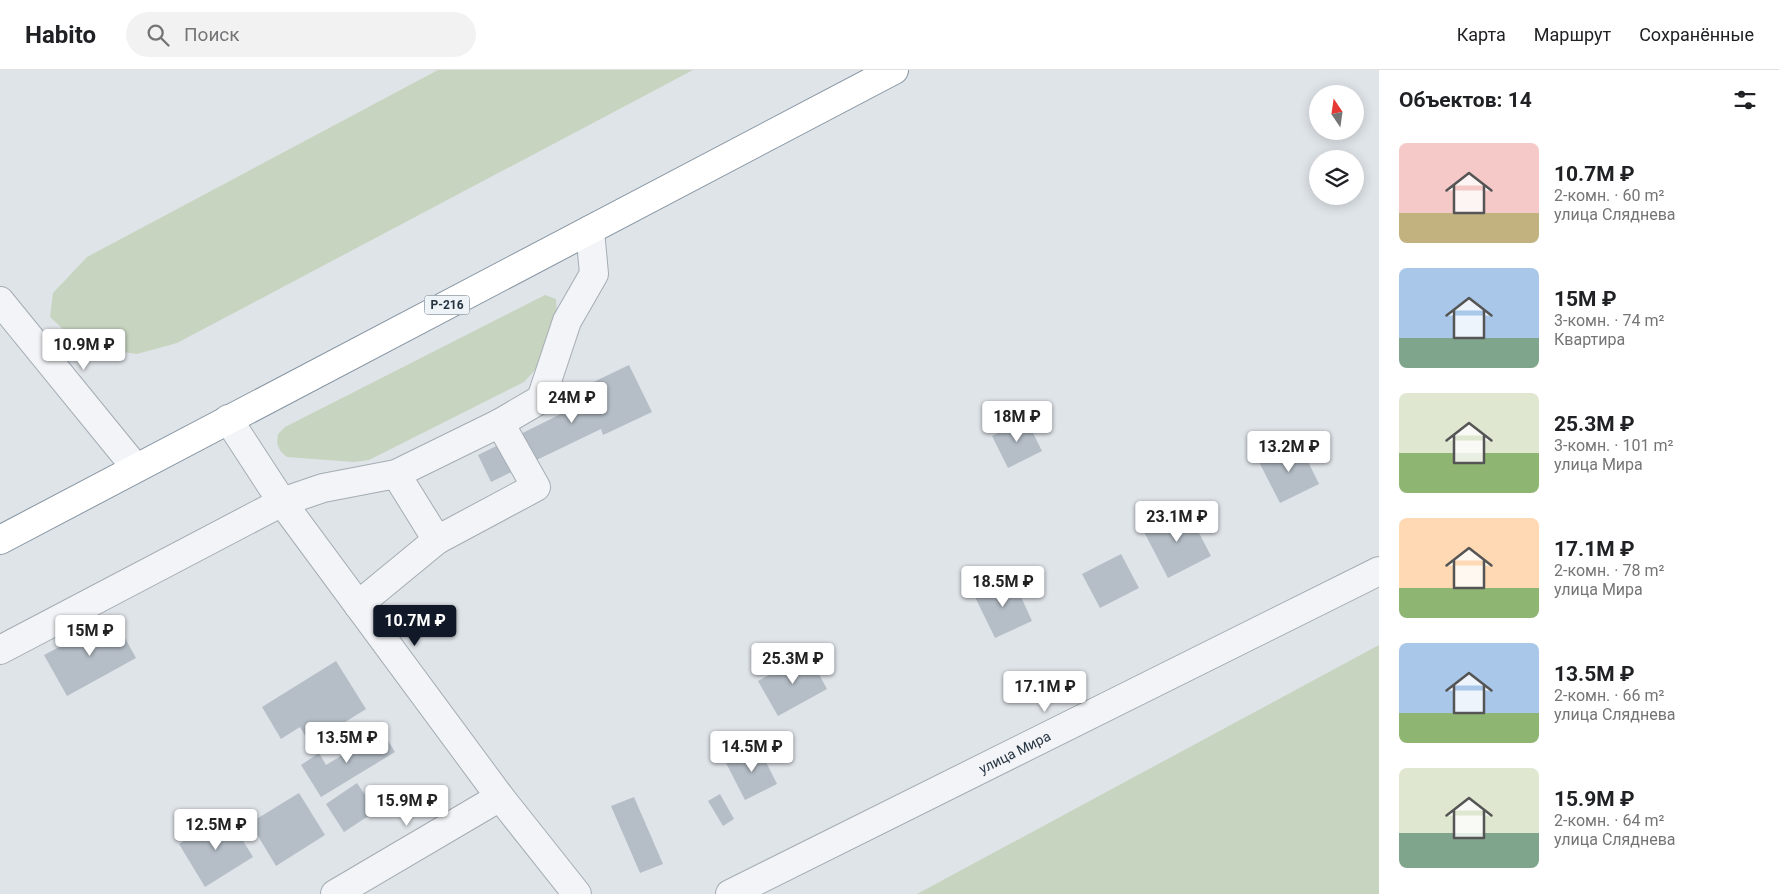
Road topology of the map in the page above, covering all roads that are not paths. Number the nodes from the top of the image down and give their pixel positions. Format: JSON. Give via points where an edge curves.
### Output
{"nodes":[{"id":1,"x":894,"y":70,"type":"edge"},
{"id":2,"x":590,"y":230,"type":"junction"},
{"id":3,"x":5,"y":318,"type":"edge"},
{"id":4,"x":228,"y":419,"type":"junction"},
{"id":5,"x":500,"y":423,"type":"junction"},
{"id":6,"x":136,"y":468,"type":"junction"},
{"id":7,"x":396,"y":474,"type":"junction"},
{"id":8,"x":282,"y":502,"type":"junction"},
{"id":9,"x":0,"y":540,"type":"edge"},
{"id":10,"x":437,"y":540,"type":"junction"},
{"id":11,"x":1379,"y":571,"type":"edge"},
{"id":12,"x":358,"y":605,"type":"junction"},
{"id":13,"x":0,"y":650,"type":"edge"},
{"id":14,"x":500,"y":797,"type":"junction"},
{"id":15,"x":335,"y":894,"type":"edge"},
{"id":16,"x":577,"y":894,"type":"edge"},
{"id":17,"x":730,"y":894,"type":"edge"}],
"edges":[{"from":1,"to":2,"type":"highway","number":"Р-216"},
{"from":2,"to":4,"type":"highway","number":"Р-216"},
{"from":2,"to":5,"type":"street","via":[[594,274],[567,321],[541,399]]},
{"from":3,"to":6,"type":"street"},
{"from":4,"to":6,"type":"highway","number":"Р-216"},
{"from":4,"to":8,"type":"street"},
{"from":5,"to":7,"type":"street"},
{"from":5,"to":10,"type":"street","via":[[536,487]]},
{"from":6,"to":9,"type":"highway","number":"Р-216"},
{"from":7,"to":8,"type":"street","via":[[323,488]]},
{"from":7,"to":10,"type":"street"},
{"from":8,"to":12,"type":"street"},
{"from":8,"to":13,"type":"street"},
{"from":10,"to":12,"type":"street"},
{"from":11,"to":17,"type":"street","name":"улица Мира"},
{"from":12,"to":14,"type":"street"},
{"from":14,"to":15,"type":"street"},
{"from":14,"to":16,"type":"street"}]}
